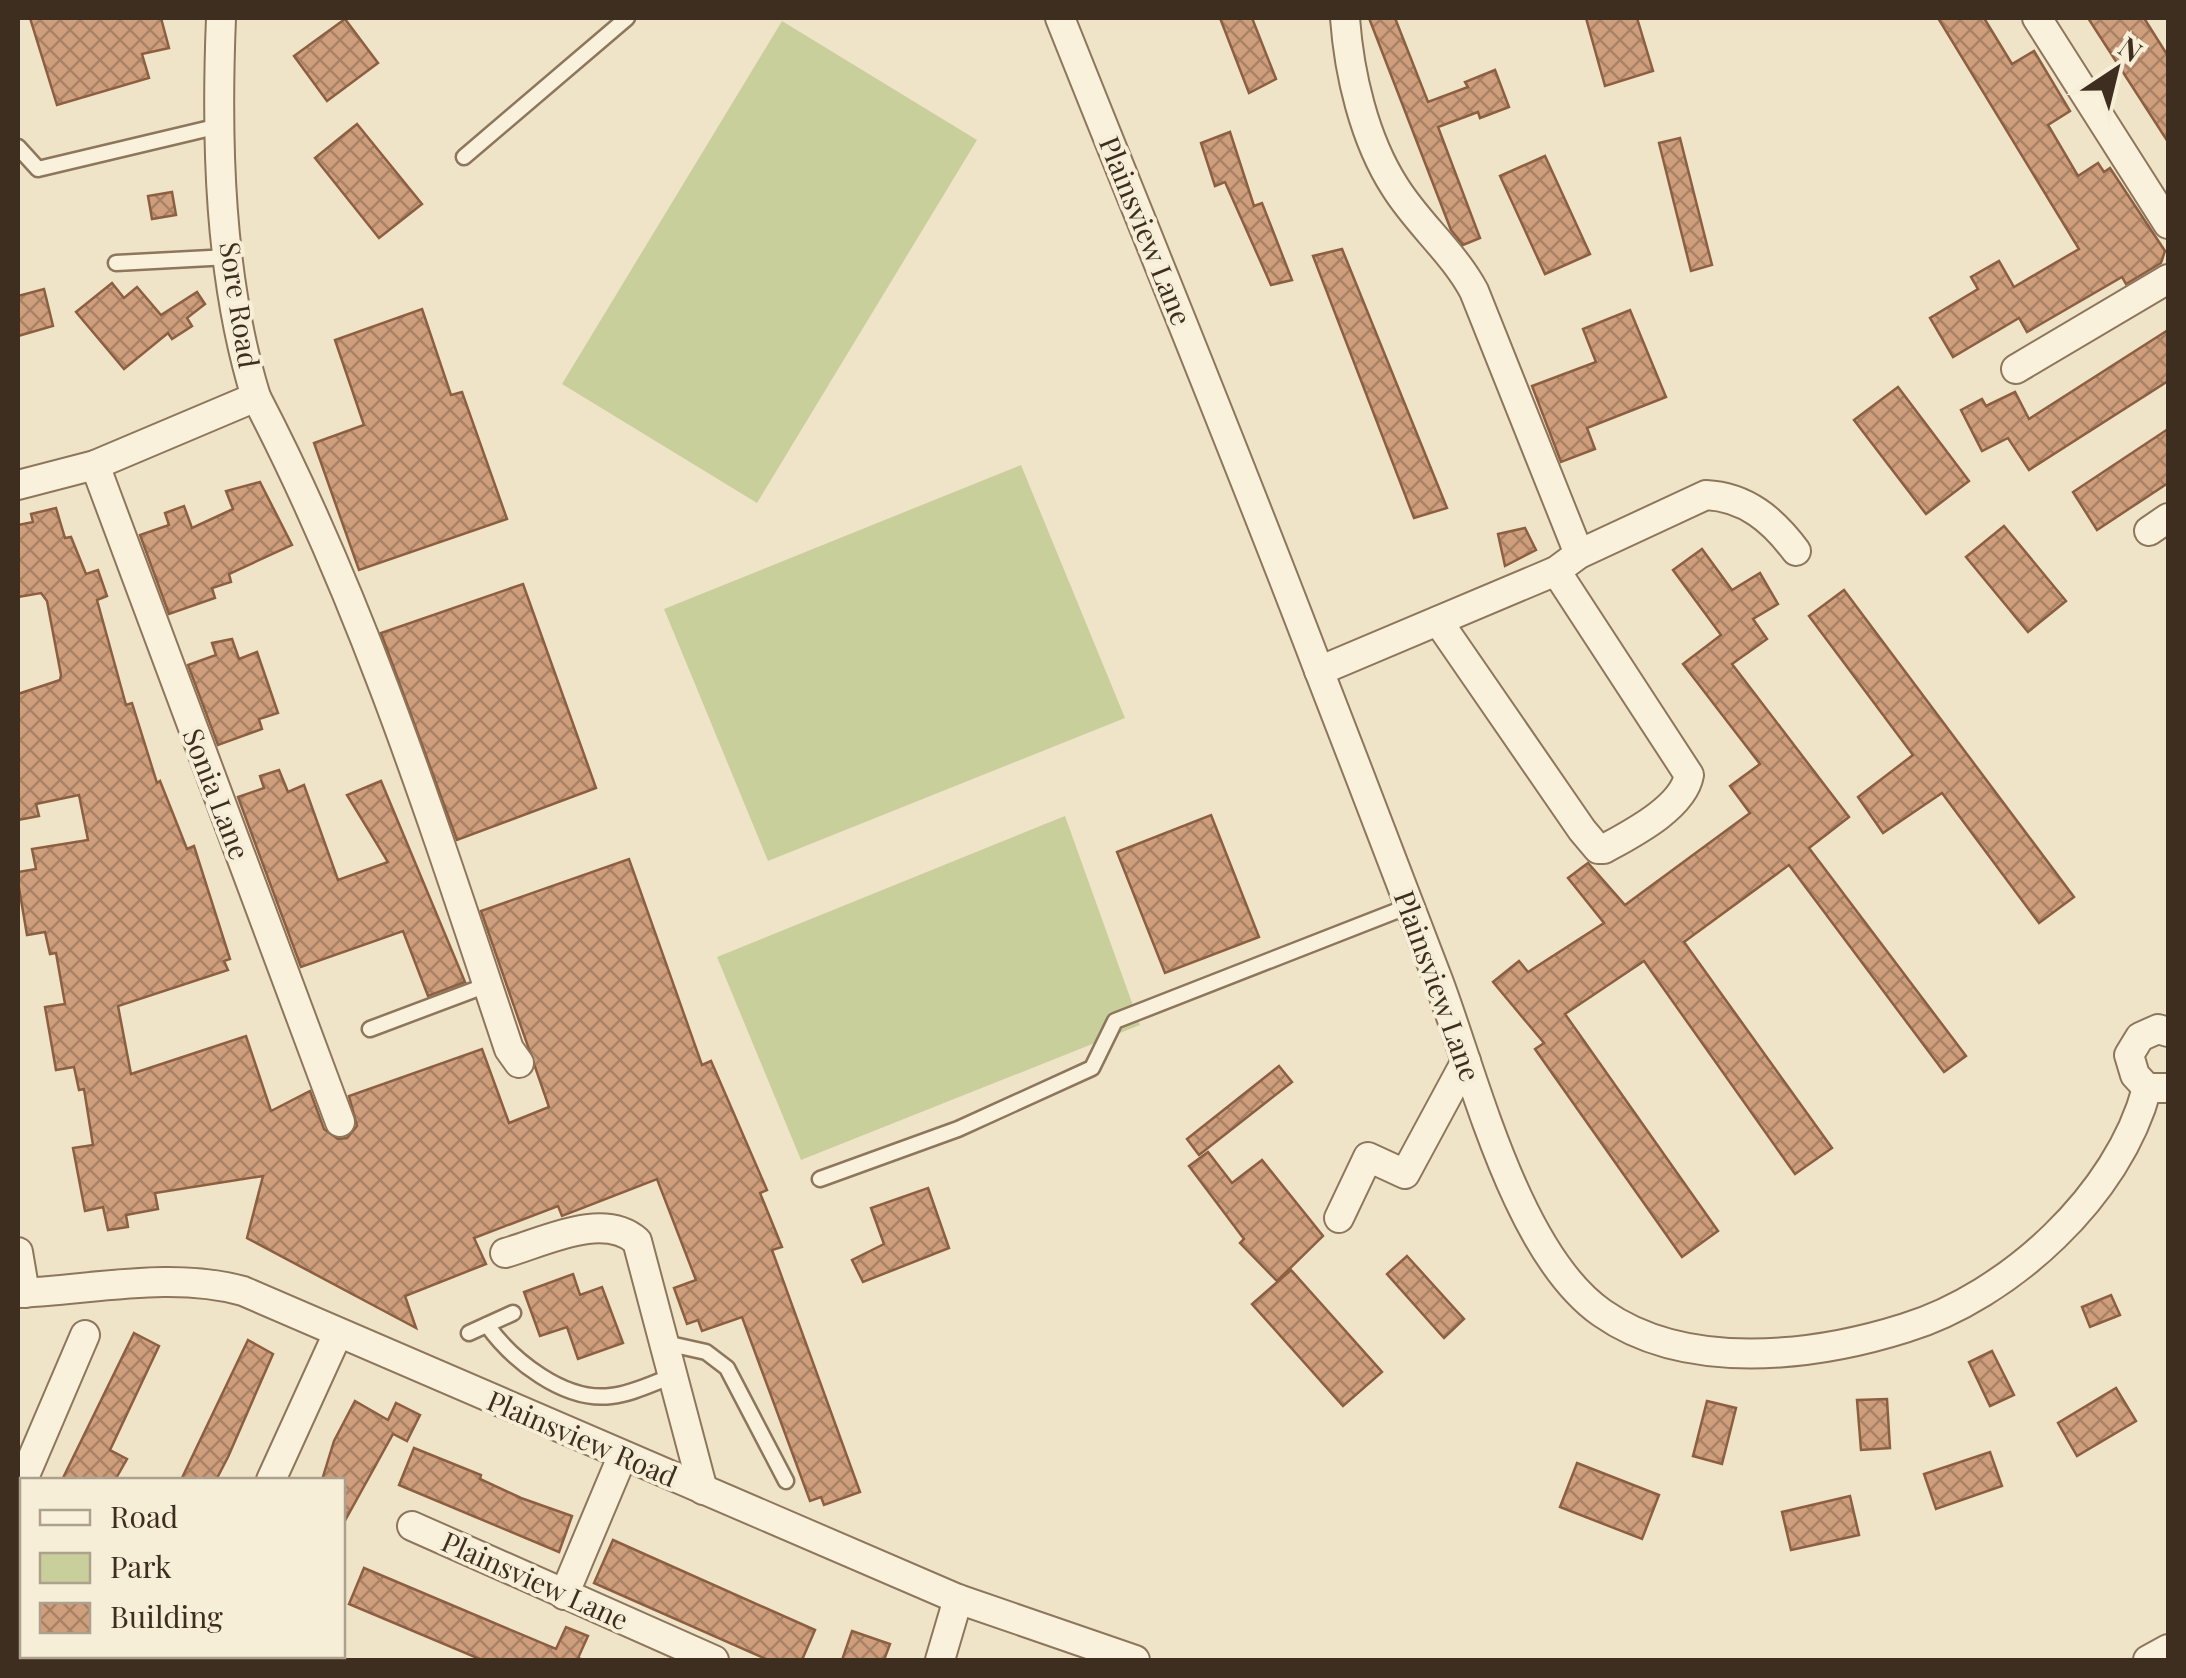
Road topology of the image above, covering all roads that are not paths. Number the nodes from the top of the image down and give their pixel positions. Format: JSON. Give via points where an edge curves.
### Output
{"nodes":[{"id":1,"x":221,"y":18,"type":"edge"},
{"id":2,"x":627,"y":18,"type":"edge"},
{"id":3,"x":1060,"y":18,"type":"edge"},
{"id":4,"x":1345,"y":18,"type":"edge"},
{"id":5,"x":2037,"y":18,"type":"edge"},
{"id":6,"x":219,"y":126,"type":"junction"},
{"id":7,"x":18,"y":147,"type":"edge"},
{"id":8,"x":464,"y":157,"type":"dead end"},
{"id":9,"x":2168,"y":224,"type":"edge"},
{"id":10,"x":230,"y":257,"type":"junction"},
{"id":11,"x":116,"y":263,"type":"dead end"},
{"id":12,"x":2168,"y":279,"type":"edge"},
{"id":13,"x":2016,"y":368,"type":"dead end"},
{"id":14,"x":256,"y":397,"type":"junction"},
{"id":15,"x":95,"y":466,"type":"junction"},
{"id":16,"x":18,"y":485,"type":"edge"},
{"id":17,"x":1796,"y":551,"type":"dead end"},
{"id":18,"x":1579,"y":554,"type":"junction"},
{"id":19,"x":1556,"y":572,"type":"junction"},
{"id":20,"x":1438,"y":622,"type":"junction"},
{"id":21,"x":1320,"y":671,"type":"junction"},
{"id":22,"x":1409,"y":906,"type":"junction"},
{"id":23,"x":488,"y":985,"type":"junction"},
{"id":24,"x":370,"y":1029,"type":"dead end"},
{"id":25,"x":2168,"y":1032,"type":"edge"},
{"id":26,"x":1466,"y":1061,"type":"junction"},
{"id":27,"x":518,"y":1063,"type":"dead end"},
{"id":28,"x":2158,"y":1088,"type":"edge"},
{"id":29,"x":340,"y":1122,"type":"dead end"},
{"id":30,"x":820,"y":1179,"type":"dead end"},
{"id":31,"x":1338,"y":1218,"type":"dead end"},
{"id":32,"x":18,"y":1252,"type":"edge"},
{"id":33,"x":505,"y":1253,"type":"dead end"},
{"id":34,"x":21,"y":1293,"type":"edge"},
{"id":35,"x":513,"y":1313,"type":"dead end"},
{"id":36,"x":487,"y":1324,"type":"junction"},
{"id":37,"x":338,"y":1333,"type":"junction"},
{"id":38,"x":470,"y":1333,"type":"dead end"},
{"id":39,"x":85,"y":1335,"type":"dead end"},
{"id":40,"x":660,"y":1342,"type":"junction"},
{"id":41,"x":670,"y":1377,"type":"junction"},
{"id":42,"x":622,"y":1456,"type":"junction"},
{"id":43,"x":24,"y":1478,"type":"edge"},
{"id":44,"x":272,"y":1478,"type":"edge"},
{"id":45,"x":786,"y":1481,"type":"dead end"},
{"id":46,"x":703,"y":1490,"type":"junction"},
{"id":47,"x":412,"y":1526,"type":"dead end"},
{"id":48,"x":564,"y":1595,"type":"junction"},
{"id":49,"x":958,"y":1599,"type":"junction"},
{"id":50,"x":2168,"y":1649,"type":"edge"},
{"id":51,"x":714,"y":1660,"type":"edge"},
{"id":52,"x":940,"y":1660,"type":"edge"},
{"id":53,"x":1135,"y":1660,"type":"edge"},
{"id":54,"x":2148,"y":1660,"type":"edge"}],
"edges":[{"from":1,"to":6,"type":"street","name":"Sore Road"},
{"from":2,"to":8,"type":"lane"},
{"from":3,"to":21,"type":"street","name":"Plainsview Lane"},
{"from":4,"to":18,"type":"street","via":[[1352,69],[1394,186],[1474,291]]},
{"from":5,"to":9,"type":"street"},
{"from":6,"to":7,"type":"lane","via":[[38,169]]},
{"from":6,"to":10,"type":"street","name":"Sore Road"},
{"from":10,"to":11,"type":"lane"},
{"from":10,"to":14,"type":"street","name":"Sore Road"},
{"from":12,"to":13,"type":"street"},
{"from":14,"to":15,"type":"street","name":"Sore Road"},
{"from":14,"to":23,"type":"street","via":[[302,490],[427,799]]},
{"from":15,"to":16,"type":"street","name":"Sore Road"},
{"from":15,"to":29,"type":"street","name":"Sonia Lane"},
{"from":17,"to":18,"type":"street","via":[[1753,508],[1706,495]]},
{"from":18,"to":19,"type":"street"},
{"from":19,"to":20,"type":"street"},
{"from":19,"to":20,"type":"street","via":[[1689,775],[1671,804],[1604,849],[1582,830]]},
{"from":20,"to":21,"type":"street"},
{"from":21,"to":22,"type":"street","name":"Plainsview Lane"},
{"from":22,"to":26,"type":"street","name":"Plainsview Lane"},
{"from":22,"to":30,"type":"lane","via":[[1115,1022],[1092,1068],[958,1129]]},
{"from":23,"to":24,"type":"lane"},
{"from":23,"to":27,"type":"street"},
{"from":25,"to":28,"type":"street","via":[[2140,1037],[2129,1055],[2135,1075]]},
{"from":26,"to":28,"type":"street","name":"Plainsview Lane","via":[[1532,1224],[1566,1281],[1603,1314],[1662,1341],[1730,1354],[1867,1340],[1934,1319],[1985,1288],[2081,1210]]},
{"from":26,"to":31,"type":"street","via":[[1406,1174],[1368,1157]]},
{"from":32,"to":34,"type":"street"},
{"from":33,"to":40,"type":"street","via":[[601,1226],[624,1230],[646,1262]]},
{"from":34,"to":37,"type":"street","name":"Plainsview Road","via":[[128,1284],[215,1286]]},
{"from":35,"to":36,"type":"lane"},
{"from":36,"to":38,"type":"lane"},
{"from":36,"to":41,"type":"lane","via":[[523,1363],[590,1396],[624,1394]]},
{"from":37,"to":42,"type":"street","name":"Plainsview Road"},
{"from":37,"to":44,"type":"street"},
{"from":39,"to":43,"type":"street"},
{"from":40,"to":41,"type":"street"},
{"from":40,"to":45,"type":"lane","via":[[706,1352],[727,1368]]},
{"from":41,"to":46,"type":"street"},
{"from":42,"to":46,"type":"street","name":"Plainsview Road"},
{"from":42,"to":48,"type":"street"},
{"from":46,"to":49,"type":"street","name":"Plainsview Road"},
{"from":47,"to":48,"type":"street","name":"Plainsview Lane"},
{"from":48,"to":51,"type":"street","name":"Plainsview Lane"},
{"from":49,"to":52,"type":"street"},
{"from":49,"to":53,"type":"street","name":"Plainsview Road"},
{"from":50,"to":54,"type":"street"}]}
